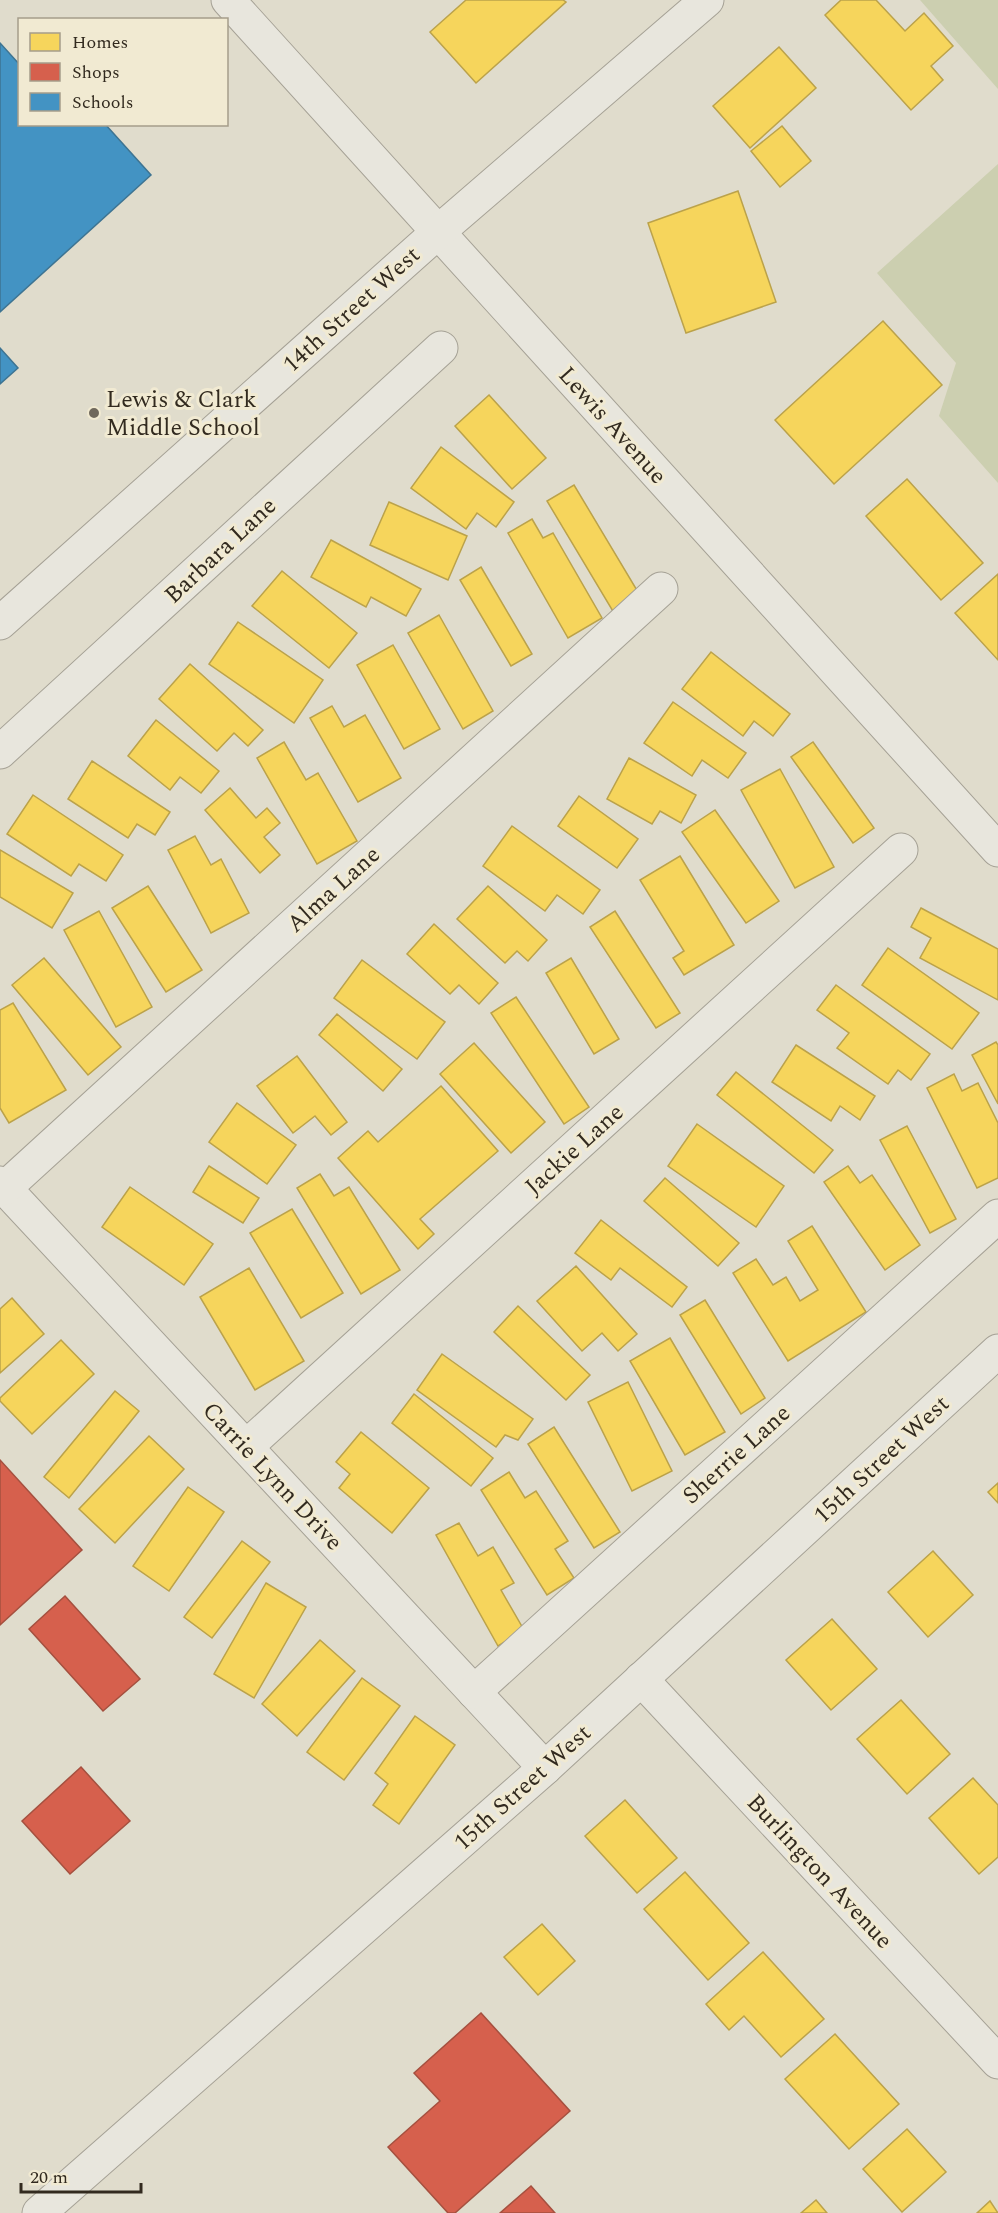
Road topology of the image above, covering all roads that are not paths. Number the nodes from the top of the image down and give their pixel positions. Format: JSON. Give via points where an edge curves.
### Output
{"nodes":[{"id":1,"x":228,"y":0,"type":"edge"},
{"id":2,"x":707,"y":0,"type":"edge"},
{"id":3,"x":438,"y":232,"type":"junction"},
{"id":4,"x":441,"y":348,"type":"dead end"},
{"id":5,"x":661,"y":589,"type":"dead end"},
{"id":6,"x":0,"y":623,"type":"edge"},
{"id":7,"x":0,"y":752,"type":"edge"},
{"id":8,"x":998,"y":849,"type":"edge"},
{"id":9,"x":901,"y":850,"type":"dead end"},
{"id":10,"x":3,"y":1186,"type":"edge"},
{"id":11,"x":998,"y":1216,"type":"edge"},
{"id":12,"x":998,"y":1351,"type":"edge"},
{"id":13,"x":246,"y":1447,"type":"junction"},
{"id":14,"x":641,"y":1679,"type":"junction"},
{"id":15,"x":474,"y":1692,"type":"junction"},
{"id":16,"x":545,"y":1768,"type":"junction"},
{"id":17,"x":998,"y":2062,"type":"edge"},
{"id":18,"x":39,"y":2213,"type":"edge"}],
"edges":[{"from":1,"to":3,"type":"street","name":"Lewis Avenue"},
{"from":2,"to":3,"type":"street","name":"14th Street West"},
{"from":3,"to":6,"type":"street","name":"14th Street West"},
{"from":3,"to":8,"type":"street","name":"Lewis Avenue"},
{"from":4,"to":7,"type":"street","name":"Barbara Lane"},
{"from":5,"to":10,"type":"street","name":"Alma Lane"},
{"from":9,"to":13,"type":"street","name":"Jackie Lane"},
{"from":10,"to":13,"type":"street","name":"Carrie Lynn Drive"},
{"from":11,"to":15,"type":"street","name":"Sherrie Lane"},
{"from":12,"to":14,"type":"street","name":"15th Street West"},
{"from":13,"to":15,"type":"street","name":"Carrie Lynn Drive"},
{"from":14,"to":16,"type":"street","name":"15th Street West"},
{"from":14,"to":17,"type":"street","name":"Burlington Avenue"},
{"from":15,"to":16,"type":"street","name":"Carrie Lynn Drive"},
{"from":16,"to":18,"type":"street","name":"15th Street West"}]}
